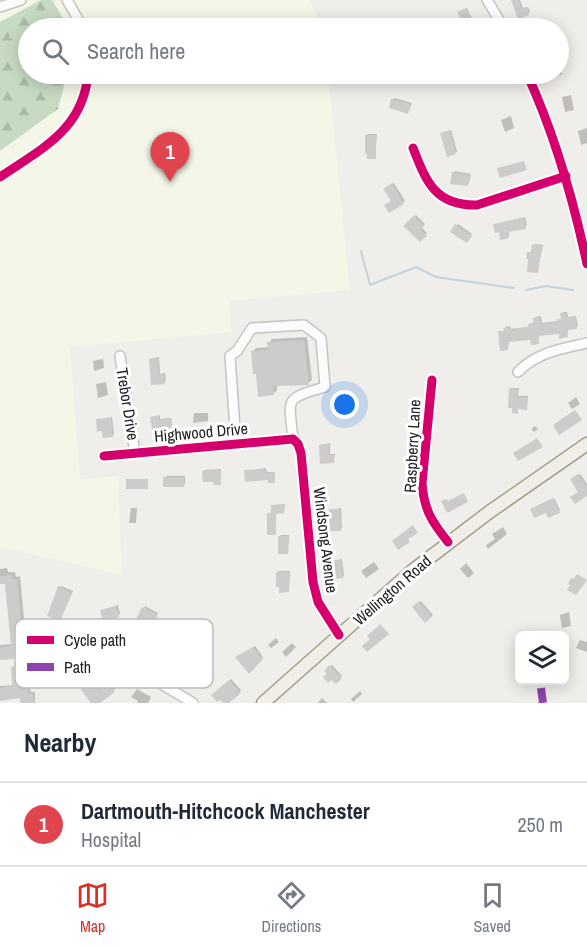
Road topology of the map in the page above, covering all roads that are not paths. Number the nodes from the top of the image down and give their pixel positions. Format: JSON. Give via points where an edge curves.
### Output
{"nodes":[{"id":1,"x":21,"y":0,"type":"edge"},
{"id":2,"x":67,"y":0,"type":"edge"},
{"id":3,"x":487,"y":0,"type":"edge"},
{"id":4,"x":0,"y":7,"type":"edge"},
{"id":5,"x":77,"y":18,"type":"edge"},
{"id":6,"x":498,"y":18,"type":"edge"},
{"id":7,"x":86,"y":84,"type":"edge"},
{"id":8,"x":531,"y":84,"type":"edge"},
{"id":9,"x":413,"y":148,"type":"dead end"},
{"id":10,"x":566,"y":176,"type":"junction"},
{"id":11,"x":0,"y":177,"type":"edge"},
{"id":12,"x":587,"y":264,"type":"edge"},
{"id":13,"x":587,"y":343,"type":"edge"},
{"id":14,"x":120,"y":356,"type":"dead end"},
{"id":15,"x":518,"y":372,"type":"dead end"},
{"id":16,"x":432,"y":380,"type":"dead end"},
{"id":17,"x":296,"y":442,"type":"junction"},
{"id":18,"x":236,"y":444,"type":"junction"},
{"id":19,"x":587,"y":444,"type":"edge"},
{"id":20,"x":135,"y":453,"type":"junction"},
{"id":21,"x":104,"y":456,"type":"dead end"},
{"id":22,"x":448,"y":542,"type":"junction"},
{"id":23,"x":339,"y":635,"type":"junction"},
{"id":24,"x":170,"y":688,"type":"edge"},
{"id":25,"x":193,"y":703,"type":"edge"},
{"id":26,"x":263,"y":703,"type":"edge"}],
"edges":[{"from":1,"to":4,"type":"street"},
{"from":2,"to":5,"type":"street"},
{"from":3,"to":6,"type":"street"},
{"from":7,"to":11,"type":"street","via":[[82,99],[64,130]]},
{"from":8,"to":10,"type":"street","via":[[552,130]]},
{"from":9,"to":10,"type":"street","via":[[428,184],[448,200],[466,205],[477,205]]},
{"from":10,"to":12,"type":"street"},
{"from":13,"to":15,"type":"street","via":[[538,356]]},
{"from":14,"to":20,"type":"street","name":"Trebor Drive"},
{"from":16,"to":22,"type":"street","name":"Raspberry Lane","via":[[423,495],[429,517]]},
{"from":17,"to":18,"type":"street","name":"Highwood Drive"},
{"from":17,"to":18,"type":"street","name":"Windsong Avenue","via":[[290,404],[303,393],[325,387],[321,338],[304,325],[252,328],[230,356]]},
{"from":17,"to":23,"type":"street","name":"Windsong Avenue","via":[[301,453],[313,582],[322,610]]},
{"from":18,"to":20,"type":"street","name":"Highwood Drive"},
{"from":19,"to":22,"type":"main road","name":"Wellington Road"},
{"from":20,"to":21,"type":"street","name":"Highwood Drive"},
{"from":22,"to":23,"type":"main road","name":"Wellington Road"},
{"from":23,"to":26,"type":"main road","name":"Wellington Road"},
{"from":24,"to":25,"type":"street"}]}
